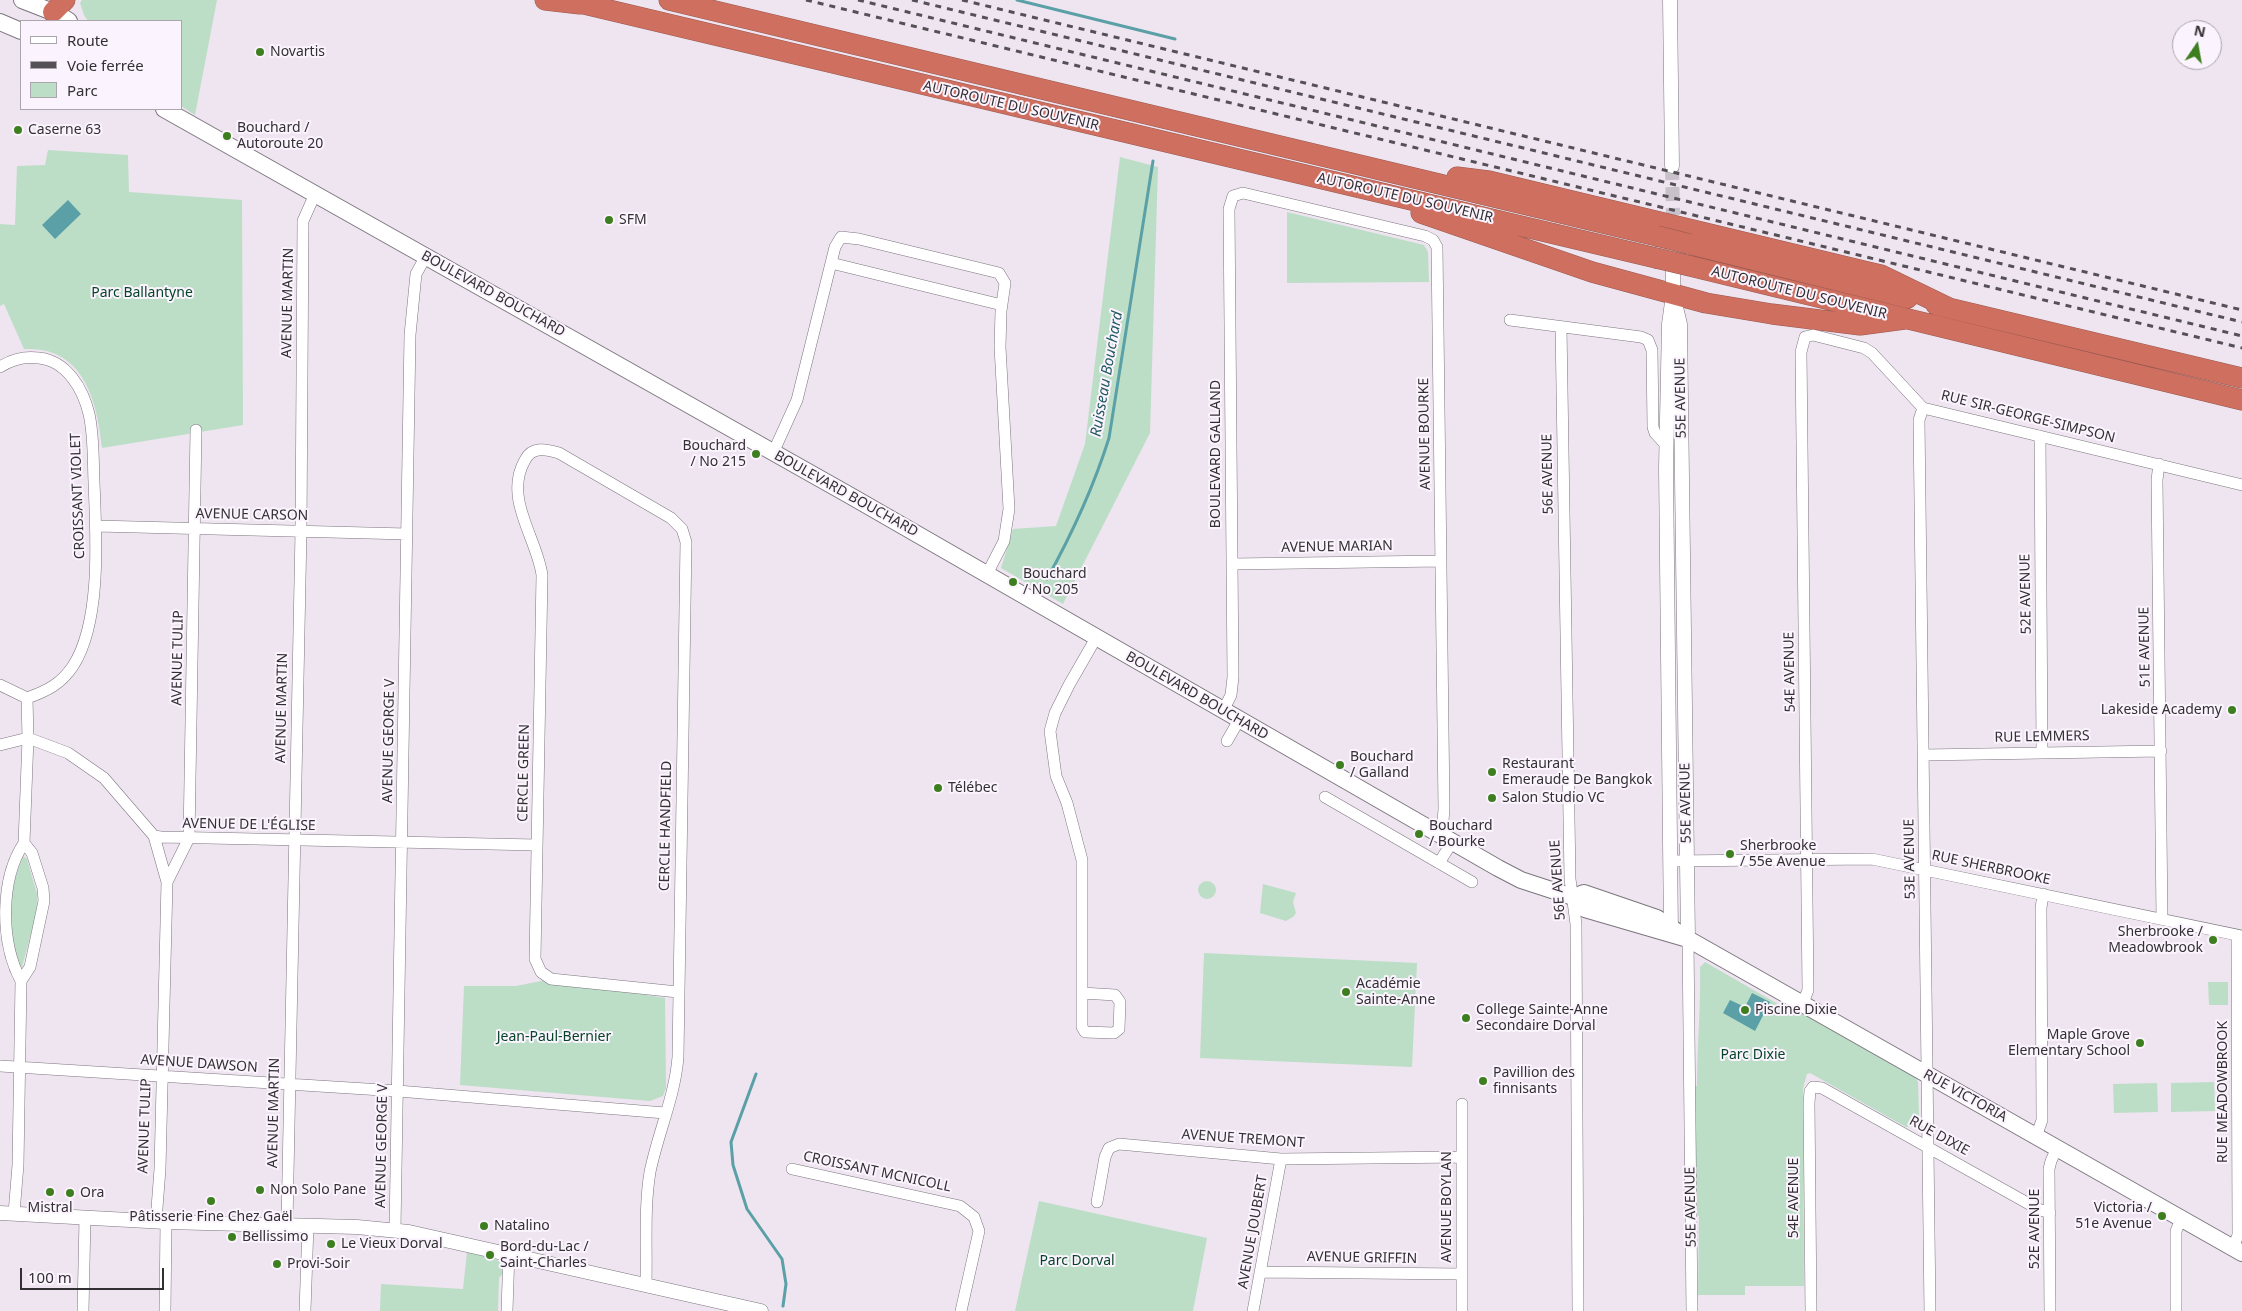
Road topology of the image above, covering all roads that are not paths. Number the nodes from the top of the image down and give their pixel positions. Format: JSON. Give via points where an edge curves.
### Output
{"nodes":[{"id":1,"x":22,"y":0,"type":"edge"},
{"id":2,"x":544,"y":0,"type":"edge"},
{"id":3,"x":669,"y":0,"type":"edge"},
{"id":4,"x":1670,"y":0,"type":"edge"},
{"id":5,"x":576,"y":2,"type":"edge"},
{"id":6,"x":58,"y":14,"type":"edge"},
{"id":7,"x":0,"y":22,"type":"edge"},
{"id":8,"x":20,"y":31,"type":"edge"},
{"id":9,"x":165,"y":110,"type":"edge"},
{"id":10,"x":1350,"y":163,"type":"junction"},
{"id":11,"x":1672,"y":166,"type":"tunnel mouth"},
{"id":12,"x":1356,"y":188,"type":"junction"},
{"id":13,"x":315,"y":194,"type":"junction"},
{"id":14,"x":1233,"y":196,"type":"joint"},
{"id":15,"x":1673,"y":220,"type":"junction"},
{"id":16,"x":426,"y":256,"type":"junction"},
{"id":17,"x":831,"y":263,"type":"junction"},
{"id":18,"x":1674,"y":295,"type":"junction"},
{"id":19,"x":1002,"y":305,"type":"junction"},
{"id":20,"x":1949,"y":308,"type":"junction"},
{"id":21,"x":1905,"y":318,"type":"junction"},
{"id":22,"x":1510,"y":320,"type":"dead end"},
{"id":23,"x":1561,"y":327,"type":"junction"},
{"id":24,"x":1802,"y":340,"type":"joint"},
{"id":25,"x":0,"y":367,"type":"edge"},
{"id":26,"x":2242,"y":378,"type":"edge"},
{"id":27,"x":2242,"y":400,"type":"edge"},
{"id":28,"x":1923,"y":408,"type":"junction"},
{"id":29,"x":196,"y":430,"type":"dead end"},
{"id":30,"x":2040,"y":436,"type":"junction"},
{"id":31,"x":1666,"y":445,"type":"junction"},
{"id":32,"x":542,"y":449,"type":"joint"},
{"id":33,"x":773,"y":453,"type":"junction"},
{"id":34,"x":2159,"y":464,"type":"junction"},
{"id":35,"x":2242,"y":485,"type":"edge"},
{"id":36,"x":97,"y":526,"type":"junction"},
{"id":37,"x":196,"y":528,"type":"junction"},
{"id":38,"x":301,"y":531,"type":"junction"},
{"id":39,"x":407,"y":534,"type":"junction"},
{"id":40,"x":1441,"y":561,"type":"junction"},
{"id":41,"x":1232,"y":564,"type":"junction"},
{"id":42,"x":987,"y":574,"type":"junction"},
{"id":43,"x":1096,"y":638,"type":"junction"},
{"id":44,"x":0,"y":685,"type":"edge"},
{"id":45,"x":27,"y":698,"type":"junction"},
{"id":46,"x":1223,"y":711,"type":"junction"},
{"id":47,"x":1239,"y":720,"type":"junction"},
{"id":48,"x":28,"y":738,"type":"junction"},
{"id":49,"x":1227,"y":741,"type":"dead end"},
{"id":50,"x":0,"y":745,"type":"edge"},
{"id":51,"x":2161,"y":751,"type":"junction"},
{"id":52,"x":2042,"y":752,"type":"junction"},
{"id":53,"x":1924,"y":754,"type":"junction"},
{"id":54,"x":1325,"y":797,"type":"dead end"},
{"id":55,"x":154,"y":836,"type":"junction"},
{"id":56,"x":189,"y":838,"type":"junction"},
{"id":57,"x":1445,"y":838,"type":"junction"},
{"id":58,"x":294,"y":840,"type":"junction"},
{"id":59,"x":24,"y":843,"type":"junction"},
{"id":60,"x":403,"y":843,"type":"junction"},
{"id":61,"x":537,"y":845,"type":"junction"},
{"id":62,"x":1688,"y":860,"type":"junction"},
{"id":63,"x":1807,"y":860,"type":"junction"},
{"id":64,"x":1670,"y":861,"type":"junction"},
{"id":65,"x":1439,"y":863,"type":"junction"},
{"id":66,"x":1925,"y":870,"type":"junction"},
{"id":67,"x":1521,"y":880,"type":"joint"},
{"id":68,"x":167,"y":882,"type":"junction"},
{"id":69,"x":1472,"y":882,"type":"dead end"},
{"id":70,"x":2042,"y":894,"type":"junction"},
{"id":71,"x":1573,"y":898,"type":"junction"},
{"id":72,"x":2162,"y":919,"type":"junction"},
{"id":73,"x":1671,"y":931,"type":"junction"},
{"id":74,"x":2240,"y":936,"type":"edge"},
{"id":75,"x":1688,"y":939,"type":"junction"},
{"id":76,"x":21,"y":981,"type":"junction"},
{"id":77,"x":678,"y":992,"type":"junction"},
{"id":78,"x":1082,"y":992,"type":"junction"},
{"id":79,"x":1803,"y":1003,"type":"junction"},
{"id":80,"x":0,"y":1066,"type":"edge"},
{"id":81,"x":19,"y":1067,"type":"junction"},
{"id":82,"x":1928,"y":1075,"type":"junction"},
{"id":83,"x":161,"y":1077,"type":"junction"},
{"id":84,"x":290,"y":1085,"type":"junction"},
{"id":85,"x":1813,"y":1087,"type":"joint"},
{"id":86,"x":398,"y":1091,"type":"junction"},
{"id":87,"x":1462,"y":1104,"type":"dead end"},
{"id":88,"x":665,"y":1113,"type":"junction"},
{"id":89,"x":2036,"y":1137,"type":"junction"},
{"id":90,"x":1927,"y":1147,"type":"junction"},
{"id":91,"x":2057,"y":1148,"type":"junction"},
{"id":92,"x":1462,"y":1157,"type":"junction"},
{"id":93,"x":1281,"y":1159,"type":"junction"},
{"id":94,"x":792,"y":1169,"type":"dead end"},
{"id":95,"x":1097,"y":1202,"type":"dead end"},
{"id":96,"x":7,"y":1213,"type":"edge"},
{"id":97,"x":2050,"y":1213,"type":"junction"},
{"id":98,"x":85,"y":1218,"type":"junction"},
{"id":99,"x":2181,"y":1219,"type":"junction"},
{"id":100,"x":161,"y":1222,"type":"junction"},
{"id":101,"x":288,"y":1224,"type":"junction"},
{"id":102,"x":308,"y":1225,"type":"junction"},
{"id":103,"x":395,"y":1230,"type":"junction"},
{"id":104,"x":2238,"y":1250,"type":"edge"},
{"id":105,"x":509,"y":1253,"type":"junction"},
{"id":106,"x":1261,"y":1272,"type":"junction"},
{"id":107,"x":1462,"y":1274,"type":"junction"},
{"id":108,"x":646,"y":1284,"type":"junction"},
{"id":109,"x":83,"y":1311,"type":"edge"},
{"id":110,"x":165,"y":1311,"type":"edge"},
{"id":111,"x":305,"y":1311,"type":"edge"},
{"id":112,"x":507,"y":1311,"type":"edge"},
{"id":113,"x":761,"y":1311,"type":"edge"},
{"id":114,"x":961,"y":1311,"type":"edge"},
{"id":115,"x":1253,"y":1311,"type":"edge"},
{"id":116,"x":1462,"y":1311,"type":"edge"},
{"id":117,"x":1578,"y":1311,"type":"edge"},
{"id":118,"x":1692,"y":1311,"type":"edge"},
{"id":119,"x":1811,"y":1311,"type":"edge"},
{"id":120,"x":1930,"y":1311,"type":"edge"},
{"id":121,"x":2050,"y":1311,"type":"edge"},
{"id":122,"x":2176,"y":1311,"type":"edge"}],
"edges":[{"from":1,"to":6,"type":"main road"},
{"from":2,"to":5,"type":"highway","name":"AUTOROUTE DU SOUVENIR"},
{"from":3,"to":10,"type":"highway","name":"AUTOROUTE DU SOUVENIR"},
{"from":4,"to":11,"type":"street"},
{"from":5,"to":12,"type":"highway","name":"AUTOROUTE DU SOUVENIR"},
{"from":7,"to":8,"type":"main road"},
{"from":9,"to":13,"type":"main road","name":"BOULEVARD BOUCHARD"},
{"from":10,"to":15,"type":"highway","via":[[1489,181]]},
{"from":10,"to":20,"type":"highway","name":"AUTOROUTE DU SOUVENIR","bridge":true},
{"from":12,"to":18,"type":"highway","via":[[1468,230]]},
{"from":12,"to":21,"type":"highway","name":"AUTOROUTE DU SOUVENIR","bridge":true},
{"from":13,"to":16,"type":"main road","name":"BOULEVARD BOUCHARD"},
{"from":13,"to":38,"type":"street","name":"AVENUE MARTIN","via":[[304,217]]},
{"from":14,"to":40,"type":"street","name":"AVENUE BOURKE","via":[[1253,195],[1426,236],[1436,243]]},
{"from":14,"to":41,"type":"street","name":"BOULEVARD GALLAND","via":[[1229,220]]},
{"from":15,"to":18,"type":"street","name":"55E AVENUE"},
{"from":15,"to":20,"type":"highway","via":[[1881,275]]},
{"from":16,"to":33,"type":"main road","name":"BOULEVARD BOUCHARD"},
{"from":16,"to":39,"type":"street","name":"AVENUE GEORGE V","via":[[416,274],[410,335]]},
{"from":17,"to":19,"type":"street"},
{"from":17,"to":19,"type":"street","via":[[837,241],[848,236],[996,272],[1005,282]]},
{"from":17,"to":33,"type":"street","via":[[798,400]]},
{"from":18,"to":21,"type":"highway","via":[[1737,309],[1860,325]]},
{"from":18,"to":31,"type":"street","name":"55E AVENUE","via":[[1669,324]]},
{"from":18,"to":62,"type":"street","name":"55E AVENUE","via":[[1680,324]]},
{"from":19,"to":42,"type":"street","via":[[1000,354],[1009,509],[1004,541]]},
{"from":20,"to":26,"type":"highway","name":"AUTOROUTE DU SOUVENIR"},
{"from":21,"to":27,"type":"highway","name":"AUTOROUTE DU SOUVENIR"},
{"from":22,"to":23,"type":"street"},
{"from":23,"to":31,"type":"street","name":"55E AVENUE","via":[[1648,340],[1652,346],[1653,428]]},
{"from":23,"to":71,"type":"street","name":"56E AVENUE","via":[[1570,875]]},
{"from":24,"to":28,"type":"street","name":"RUE SIR-GEORGE-SIMPSON","via":[[1813,335],[1864,348]]},
{"from":24,"to":63,"type":"street","name":"54E AVENUE"},
{"from":25,"to":36,"type":"street","name":"CROISSANT VIOLET","via":[[30,356],[46,358],[72,375],[86,407],[92,443]]},
{"from":28,"to":30,"type":"street","name":"RUE SIR-GEORGE-SIMPSON"},
{"from":28,"to":53,"type":"street","name":"53E AVENUE","via":[[1920,420]]},
{"from":29,"to":37,"type":"street","name":"AVENUE TULIP"},
{"from":30,"to":34,"type":"street","name":"RUE SIR-GEORGE-SIMPSON"},
{"from":30,"to":52,"type":"street","name":"52E AVENUE"},
{"from":31,"to":64,"type":"street","name":"55E AVENUE"},
{"from":32,"to":61,"type":"street","name":"CERCLE GREEN","via":[[528,454],[521,467],[518,492],[522,515],[540,561],[542,575]]},
{"from":32,"to":77,"type":"street","name":"CERCLE HANDFIELD","via":[[559,453],[671,518],[685,535]]},
{"from":33,"to":42,"type":"main road","name":"BOULEVARD BOUCHARD"},
{"from":34,"to":35,"type":"street","name":"RUE SIR-GEORGE-SIMPSON"},
{"from":34,"to":51,"type":"street","name":"51E AVENUE"},
{"from":36,"to":37,"type":"street","name":"AVENUE CARSON"},
{"from":36,"to":45,"type":"street","name":"CROISSANT VIOLET","via":[[94,590],[83,645],[61,682]]},
{"from":37,"to":38,"type":"street","name":"AVENUE CARSON"},
{"from":37,"to":56,"type":"street","name":"AVENUE TULIP"},
{"from":38,"to":39,"type":"street","name":"AVENUE CARSON"},
{"from":38,"to":58,"type":"street","name":"AVENUE MARTIN"},
{"from":39,"to":60,"type":"street","name":"AVENUE GEORGE V"},
{"from":40,"to":41,"type":"street","name":"AVENUE MARIAN"},
{"from":40,"to":57,"type":"street","name":"AVENUE BOURKE"},
{"from":41,"to":46,"type":"street","name":"BOULEVARD GALLAND","via":[[1232,688]]},
{"from":42,"to":43,"type":"main road","name":"BOULEVARD BOUCHARD"},
{"from":43,"to":46,"type":"main road","name":"BOULEVARD BOUCHARD"},
{"from":43,"to":78,"type":"street","via":[[1069,685],[1050,730],[1056,776],[1067,803],[1082,860]]},
{"from":44,"to":45,"type":"street"},
{"from":45,"to":48,"type":"street"},
{"from":46,"to":47,"type":"main road","name":"BOULEVARD BOUCHARD"},
{"from":47,"to":49,"type":"street"},
{"from":47,"to":57,"type":"main road","name":"BOULEVARD BOUCHARD"},
{"from":48,"to":50,"type":"street"},
{"from":48,"to":55,"type":"street","via":[[87,764],[104,778]]},
{"from":48,"to":59,"type":"street"},
{"from":51,"to":52,"type":"street","name":"RUE LEMMERS"},
{"from":51,"to":72,"type":"street","name":"51E AVENUE"},
{"from":52,"to":53,"type":"street","name":"RUE LEMMERS"},
{"from":53,"to":66,"type":"street","name":"53E AVENUE"},
{"from":54,"to":65,"type":"street"},
{"from":55,"to":56,"type":"street","name":"AVENUE DE L'ÉGLISE"},
{"from":55,"to":68,"type":"street","name":"AVENUE TULIP"},
{"from":56,"to":58,"type":"street","name":"AVENUE DE L'ÉGLISE"},
{"from":56,"to":68,"type":"street","name":"AVENUE TULIP"},
{"from":57,"to":65,"type":"street","name":"AVENUE BOURKE"},
{"from":57,"to":67,"type":"main road","name":"BOULEVARD BOUCHARD"},
{"from":58,"to":60,"type":"street","name":"AVENUE DE L'ÉGLISE"},
{"from":58,"to":84,"type":"street","name":"AVENUE MARTIN"},
{"from":59,"to":76,"type":"street","via":[[32,853],[44,901],[30,967]]},
{"from":59,"to":76,"type":"street","via":[[16,852],[1,896],[12,966]]},
{"from":60,"to":61,"type":"street","name":"AVENUE DE L'ÉGLISE"},
{"from":60,"to":86,"type":"street","name":"AVENUE GEORGE V"},
{"from":61,"to":77,"type":"street","name":"CERCLE GREEN","via":[[535,959],[541,972],[551,979]]},
{"from":62,"to":63,"type":"street","name":"RUE SHERBROOKE"},
{"from":62,"to":64,"type":"street","name":"RUE SHERBROOKE"},
{"from":62,"to":75,"type":"street","name":"55E AVENUE"},
{"from":63,"to":66,"type":"street","name":"RUE SHERBROOKE","via":[[1872,859]]},
{"from":63,"to":79,"type":"street","name":"54E AVENUE","via":[[1808,990]]},
{"from":64,"to":73,"type":"street","name":"55E AVENUE"},
{"from":65,"to":69,"type":"street"},
{"from":66,"to":70,"type":"street","name":"RUE SHERBROOKE"},
{"from":66,"to":82,"type":"street","name":"53E AVENUE"},
{"from":67,"to":71,"type":"main road","name":"RUE VICTORIA"},
{"from":68,"to":83,"type":"street","name":"AVENUE TULIP"},
{"from":70,"to":72,"type":"street","name":"RUE SHERBROOKE"},
{"from":70,"to":89,"type":"street","via":[[2042,1120]]},
{"from":71,"to":73,"type":"main road","name":"RUE VICTORIA","via":[[1585,909]]},
{"from":71,"to":117,"type":"street","name":"56E AVENUE","via":[[1576,924]]},
{"from":72,"to":74,"type":"street","name":"RUE SHERBROOKE"},
{"from":73,"to":75,"type":"main road","name":"RUE VICTORIA"},
{"from":74,"to":104,"type":"street","name":"RUE MEADOWBROOK"},
{"from":75,"to":79,"type":"main road","name":"RUE VICTORIA"},
{"from":75,"to":118,"type":"street","name":"55E AVENUE"},
{"from":76,"to":81,"type":"street"},
{"from":77,"to":88,"type":"street","name":"CERCLE HANDFIELD","via":[[677,1074]]},
{"from":78,"to":78,"type":"street","via":[[1082,1027],[1085,1032],[1114,1033],[1119,1029],[1120,1002],[1115,995]]},
{"from":79,"to":82,"type":"main road","name":"RUE VICTORIA"},
{"from":80,"to":81,"type":"street","name":"AVENUE DAWSON"},
{"from":81,"to":83,"type":"street","name":"AVENUE DAWSON"},
{"from":81,"to":96,"type":"street","via":[[18,1165]]},
{"from":82,"to":89,"type":"main road","name":"RUE VICTORIA"},
{"from":82,"to":90,"type":"street","name":"53E AVENUE"},
{"from":83,"to":84,"type":"street","name":"AVENUE DAWSON"},
{"from":83,"to":100,"type":"street","name":"AVENUE TULIP"},
{"from":84,"to":86,"type":"street","name":"AVENUE DAWSON"},
{"from":84,"to":101,"type":"street","name":"AVENUE MARTIN"},
{"from":85,"to":90,"type":"street","name":"RUE DIXIE","via":[[1822,1088]]},
{"from":85,"to":119,"type":"street","name":"54E AVENUE","via":[[1809,1103]]},
{"from":86,"to":88,"type":"street","name":"AVENUE DAWSON"},
{"from":86,"to":103,"type":"street","name":"AVENUE GEORGE V"},
{"from":87,"to":92,"type":"street","name":"AVENUE BOYLAN"},
{"from":88,"to":108,"type":"street","name":"CERCLE HANDFIELD","via":[[650,1172]]},
{"from":89,"to":91,"type":"main road","name":"RUE VICTORIA"},
{"from":90,"to":97,"type":"street","name":"RUE DIXIE"},
{"from":90,"to":120,"type":"street","name":"53E AVENUE"},
{"from":91,"to":97,"type":"street","name":"52E AVENUE","via":[[2050,1166]]},
{"from":91,"to":99,"type":"main road","name":"RUE VICTORIA"},
{"from":92,"to":93,"type":"street","name":"AVENUE TREMONT"},
{"from":92,"to":107,"type":"street","name":"AVENUE BOYLAN"},
{"from":93,"to":95,"type":"street","name":"AVENUE TREMONT","via":[[1119,1144],[1109,1148],[1105,1157]]},
{"from":93,"to":106,"type":"street","name":"AVENUE JOUBERT"},
{"from":94,"to":114,"type":"street","name":"CROISSANT MCNICOLL","via":[[960,1206],[974,1217],[979,1231]]},
{"from":96,"to":98,"type":"street"},
{"from":97,"to":121,"type":"street","name":"52E AVENUE"},
{"from":98,"to":100,"type":"street"},
{"from":98,"to":109,"type":"street"},
{"from":99,"to":104,"type":"main road","name":"RUE VICTORIA"},
{"from":99,"to":122,"type":"street","via":[[2176,1231]]},
{"from":100,"to":101,"type":"street"},
{"from":100,"to":110,"type":"street","name":"AVENUE TULIP"},
{"from":101,"to":102,"type":"street"},
{"from":102,"to":103,"type":"street"},
{"from":102,"to":111,"type":"street"},
{"from":103,"to":105,"type":"street"},
{"from":105,"to":108,"type":"street"},
{"from":105,"to":112,"type":"street"},
{"from":106,"to":107,"type":"street","name":"AVENUE GRIFFIN"},
{"from":106,"to":115,"type":"street","name":"AVENUE JOUBERT"},
{"from":107,"to":116,"type":"street","name":"AVENUE BOYLAN"},
{"from":108,"to":113,"type":"street"}]}
